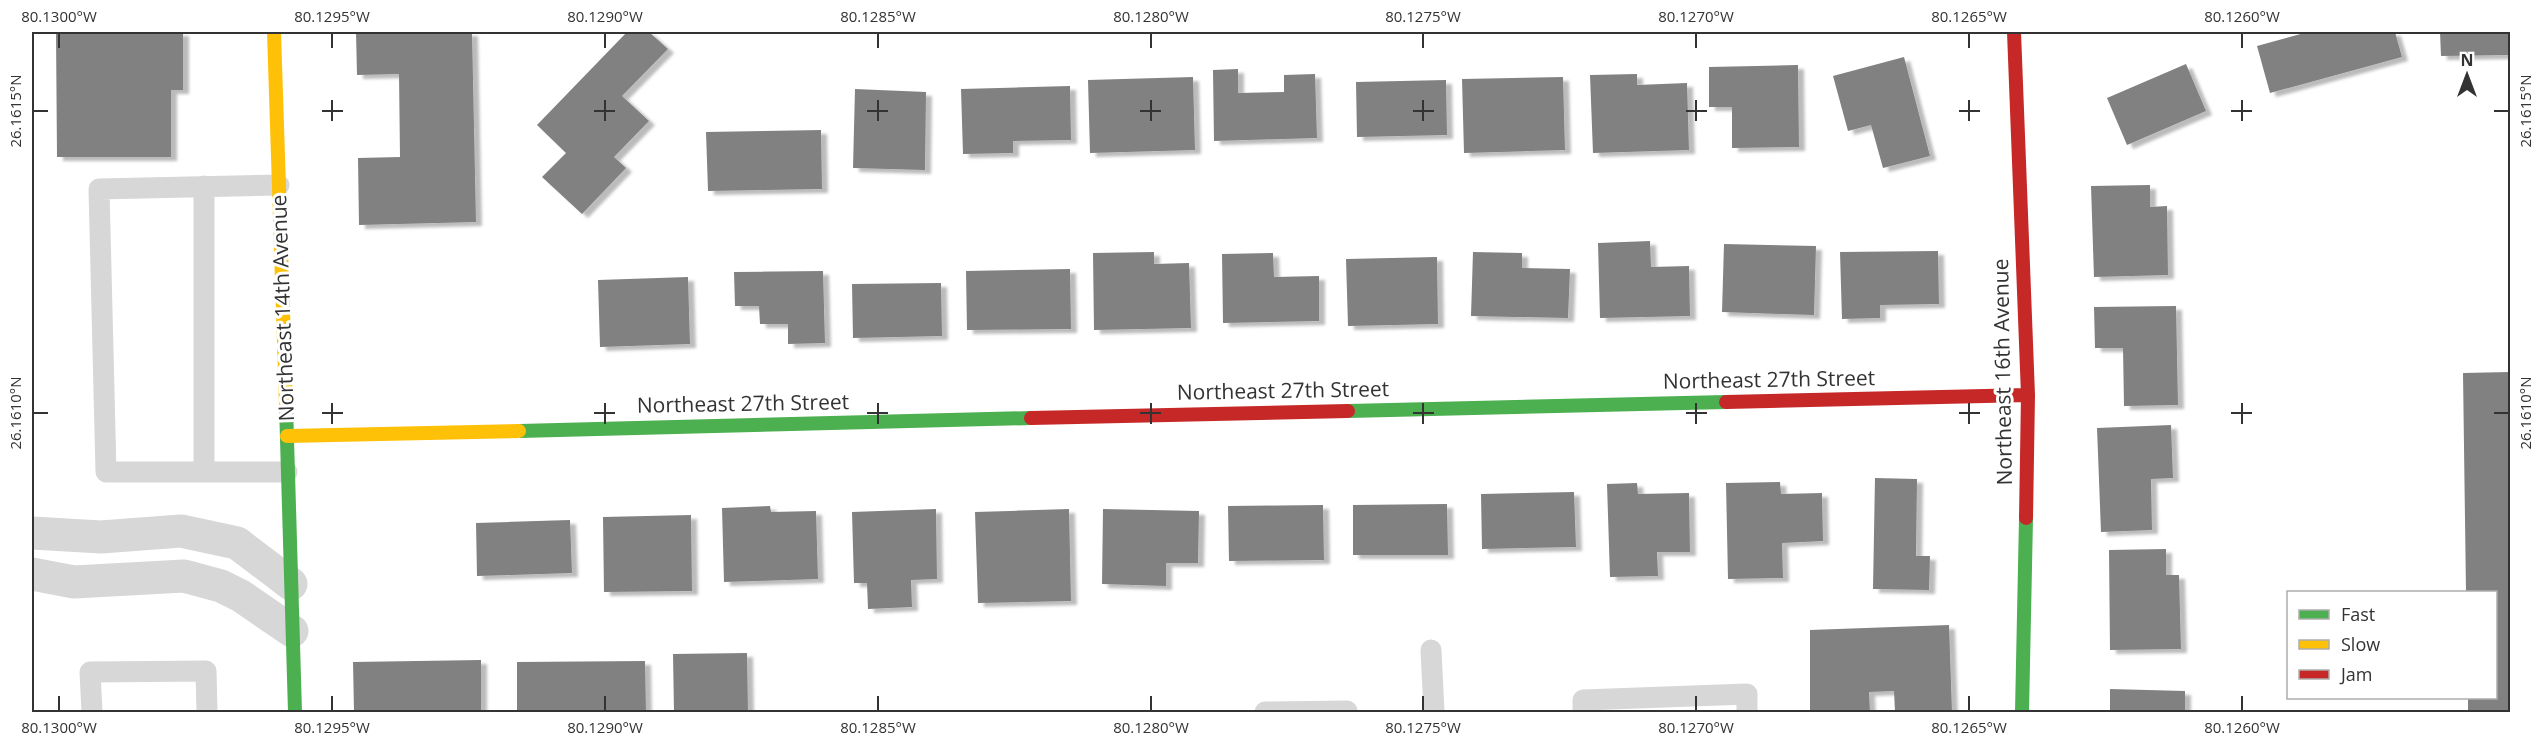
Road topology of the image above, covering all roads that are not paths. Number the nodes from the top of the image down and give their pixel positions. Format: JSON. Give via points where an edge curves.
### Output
{"nodes":[{"id":1,"x":274,"y":32,"type":"edge"},
{"id":2,"x":2014,"y":32,"type":"edge"},
{"id":3,"x":279,"y":185,"type":"junction"},
{"id":4,"x":204,"y":186,"type":"junction"},
{"id":5,"x":2028,"y":395,"type":"junction"},
{"id":6,"x":287,"y":436,"type":"junction"},
{"id":7,"x":204,"y":472,"type":"junction"},
{"id":8,"x":287,"y":472,"type":"junction"},
{"id":9,"x":32,"y":533,"type":"edge"},
{"id":10,"x":32,"y":574,"type":"edge"},
{"id":11,"x":291,"y":584,"type":"junction"},
{"id":12,"x":292,"y":632,"type":"junction"},
{"id":13,"x":1431,"y":650,"type":"dead end"},
{"id":14,"x":1347,"y":711,"type":"dead end"},
{"id":15,"x":92,"y":712,"type":"edge"},
{"id":16,"x":207,"y":712,"type":"edge"},
{"id":17,"x":295,"y":712,"type":"edge"},
{"id":18,"x":1265,"y":712,"type":"edge"},
{"id":19,"x":1434,"y":712,"type":"edge"},
{"id":20,"x":1583,"y":712,"type":"edge"},
{"id":21,"x":1747,"y":712,"type":"edge"},
{"id":22,"x":2022,"y":712,"type":"edge"}],
"edges":[{"from":1,"to":3,"type":"street","name":"Northeast 14th Avenue"},
{"from":2,"to":5,"type":"street","name":"Northeast 16th Avenue"},
{"from":3,"to":4,"type":"lane"},
{"from":3,"to":6,"type":"street","name":"Northeast 14th Avenue"},
{"from":4,"to":7,"type":"lane"},
{"from":4,"to":7,"type":"lane","via":[[99,189],[106,472]]},
{"from":5,"to":6,"type":"street","name":"Northeast 27th Street"},
{"from":5,"to":22,"type":"street","name":"Northeast 16th Avenue"},
{"from":6,"to":8,"type":"street","name":"Northeast 14th Avenue"},
{"from":7,"to":8,"type":"lane"},
{"from":8,"to":11,"type":"street","name":"Northeast 14th Avenue"},
{"from":9,"to":11,"type":"street","via":[[101,537],[181,531],[237,543]]},
{"from":10,"to":12,"type":"street","via":[[74,582],[184,576],[241,596]]},
{"from":11,"to":12,"type":"street","name":"Northeast 14th Avenue"},
{"from":12,"to":17,"type":"street","name":"Northeast 14th Avenue"},
{"from":13,"to":19,"type":"lane"},
{"from":14,"to":18,"type":"lane"},
{"from":15,"to":16,"type":"lane","via":[[90,672],[206,671]]},
{"from":20,"to":21,"type":"lane","via":[[1583,700],[1746,694]]}]}
